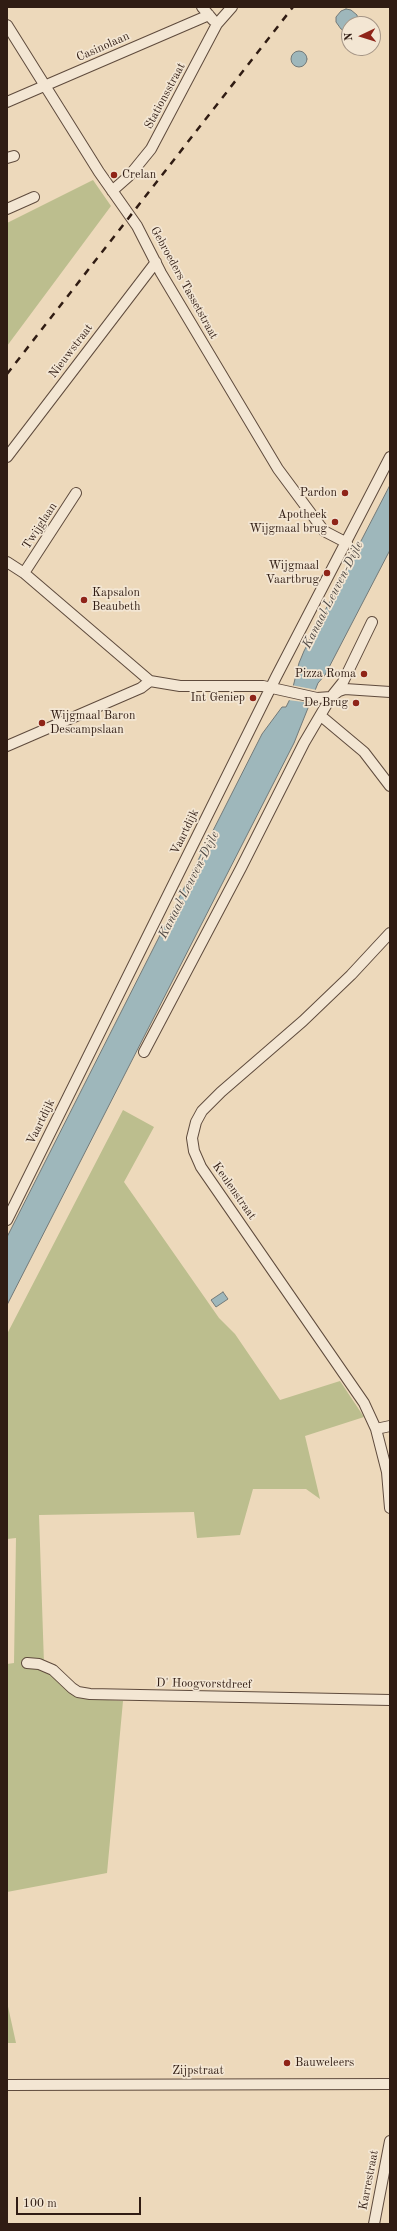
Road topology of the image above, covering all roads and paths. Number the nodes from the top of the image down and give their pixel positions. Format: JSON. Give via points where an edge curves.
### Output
{"nodes":[{"id":1,"x":202,"y":7,"type":"edge"},
{"id":2,"x":232,"y":7,"type":"edge"},
{"id":3,"x":209,"y":15,"type":"junction"},
{"id":4,"x":217,"y":24,"type":"junction"},
{"id":5,"x":7,"y":25,"type":"edge"},
{"id":6,"x":43,"y":86,"type":"junction"},
{"id":7,"x":7,"y":102,"type":"edge"},
{"id":8,"x":112,"y":191,"type":"junction"},
{"id":9,"x":34,"y":197,"type":"dead end"},
{"id":10,"x":7,"y":209,"type":"edge"},
{"id":11,"x":156,"y":262,"type":"junction"},
{"id":12,"x":7,"y":457,"type":"edge"},
{"id":13,"x":390,"y":458,"type":"edge"},
{"id":14,"x":76,"y":493,"type":"dead end"},
{"id":15,"x":347,"y":543,"type":"junction"},
{"id":16,"x":7,"y":562,"type":"edge"},
{"id":17,"x":24,"y":573,"type":"junction"},
{"id":18,"x":372,"y":622,"type":"dead end"},
{"id":19,"x":150,"y":681,"type":"junction"},
{"id":20,"x":271,"y":688,"type":"junction"},
{"id":21,"x":390,"y":692,"type":"edge"},
{"id":22,"x":331,"y":697,"type":"junction"},
{"id":23,"x":321,"y":716,"type":"junction"},
{"id":24,"x":7,"y":746,"type":"edge"},
{"id":25,"x":390,"y":786,"type":"edge"},
{"id":26,"x":390,"y":933,"type":"edge"},
{"id":27,"x":144,"y":1052,"type":"dead end"},
{"id":28,"x":7,"y":1220,"type":"edge"},
{"id":29,"x":390,"y":1426,"type":"edge"},
{"id":30,"x":376,"y":1429,"type":"junction"},
{"id":31,"x":390,"y":1508,"type":"edge"},
{"id":32,"x":27,"y":1663,"type":"dead end"},
{"id":33,"x":390,"y":1700,"type":"edge"},
{"id":34,"x":390,"y":2084,"type":"edge"},
{"id":35,"x":7,"y":2085,"type":"edge"},
{"id":36,"x":390,"y":2141,"type":"edge"},
{"id":37,"x":374,"y":2224,"type":"edge"}],
"edges":[{"from":1,"to":3,"type":"street"},
{"from":2,"to":4,"type":"street","name":"Stationsstraat"},
{"from":3,"to":4,"type":"street"},
{"from":3,"to":6,"type":"street","name":"Casinolaan"},
{"from":4,"to":8,"type":"street","name":"Stationsstraat","via":[[151,149],[130,176]]},
{"from":5,"to":6,"type":"street","name":"Gebroeders Tassetstraat"},
{"from":6,"to":7,"type":"street","name":"Casinolaan"},
{"from":6,"to":8,"type":"street","name":"Gebroeders Tassetstraat"},
{"from":8,"to":11,"type":"street","name":"Gebroeders Tassetstraat","via":[[137,226]]},
{"from":9,"to":10,"type":"street"},
{"from":11,"to":12,"type":"street","name":"Nieuwstraat"},
{"from":11,"to":15,"type":"street","name":"Gebroeders Tassetstraat","via":[[278,469],[324,531]]},
{"from":13,"to":15,"type":"street","name":"Vaartdijk"},
{"from":14,"to":17,"type":"street","name":"Twijglaan"},
{"from":15,"to":20,"type":"street","name":"Vaartdijk"},
{"from":16,"to":17,"type":"street"},
{"from":17,"to":19,"type":"street"},
{"from":18,"to":22,"type":"street","via":[[343,682]]},
{"from":19,"to":20,"type":"street","via":[[180,686]]},
{"from":19,"to":24,"type":"street","via":[[142,688]]},
{"from":20,"to":22,"type":"street","via":[[316,698]]},
{"from":20,"to":28,"type":"street","name":"Vaartdijk"},
{"from":21,"to":22,"type":"street","via":[[345,689],[339,690]]},
{"from":22,"to":23,"type":"street"},
{"from":23,"to":25,"type":"street","via":[[364,752]]},
{"from":23,"to":27,"type":"street","via":[[304,743]]},
{"from":26,"to":30,"type":"street","name":"Keulenstraat","via":[[308,1016],[202,1111],[192,1138],[201,1167],[360,1398]]},
{"from":29,"to":30,"type":"street"},
{"from":30,"to":31,"type":"street","name":"Keulenstraat","via":[[387,1472]]},
{"from":32,"to":33,"type":"street","name":"D' Hoogvorstdreef","via":[[39,1664],[53,1670],[78,1692],[90,1694]]},
{"from":34,"to":35,"type":"street","name":"Zijpstraat"},
{"from":36,"to":37,"type":"street","name":"Karrestraat"}]}
